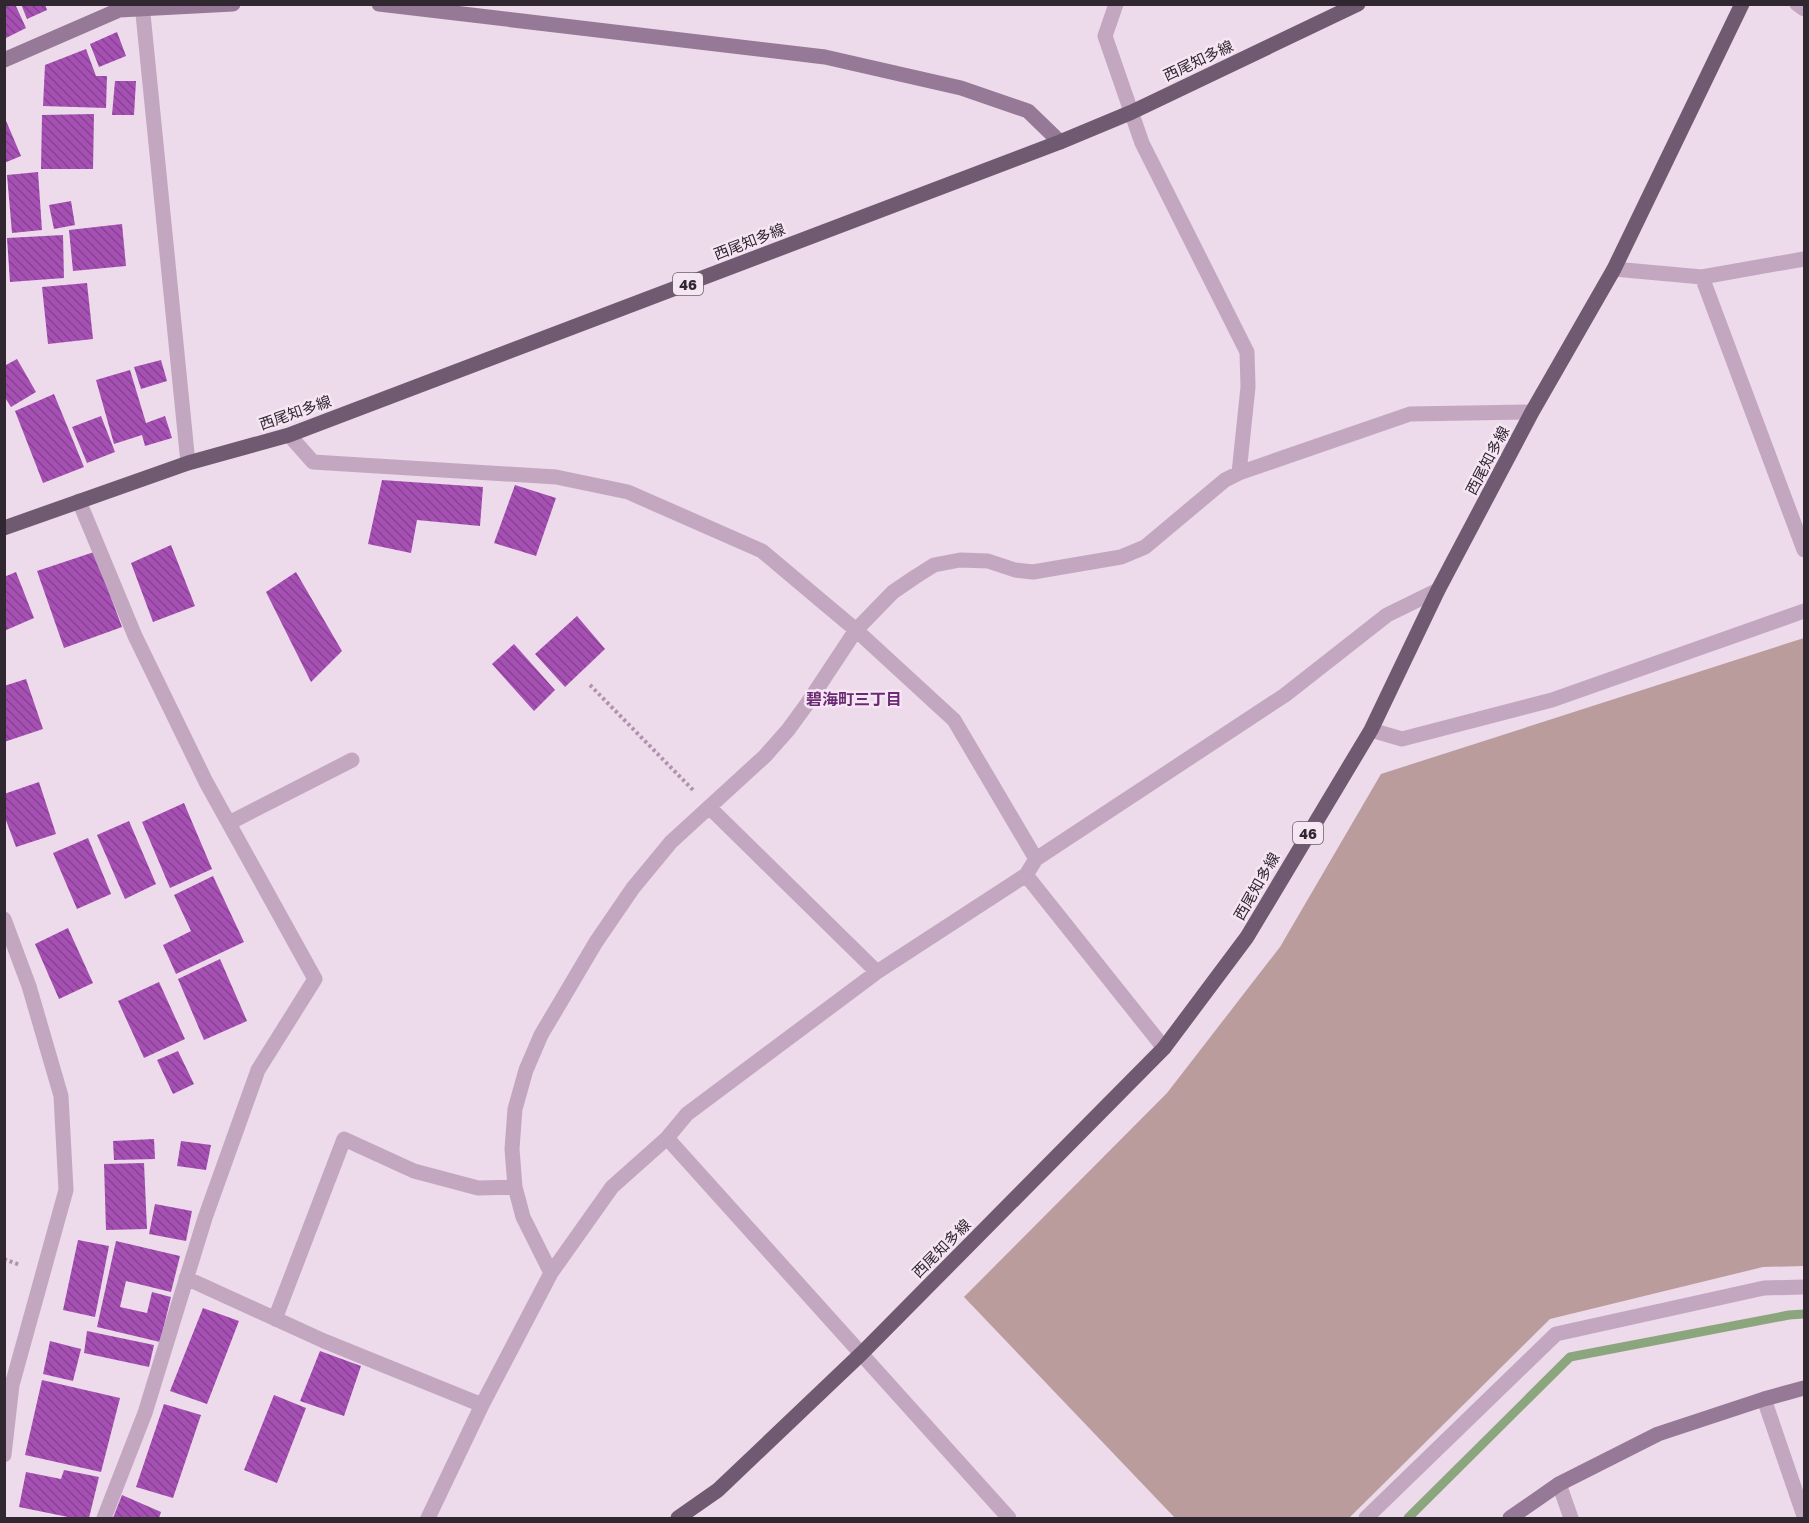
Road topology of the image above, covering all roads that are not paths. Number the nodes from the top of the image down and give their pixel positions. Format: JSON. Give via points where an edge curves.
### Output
{"nodes":[{"id":1,"x":233,"y":4,"type":"edge"},
{"id":2,"x":379,"y":4,"type":"edge"},
{"id":3,"x":1116,"y":4,"type":"edge"},
{"id":4,"x":1358,"y":4,"type":"edge"},
{"id":5,"x":1742,"y":4,"type":"edge"},
{"id":6,"x":1797,"y":4,"type":"edge"},
{"id":7,"x":142,"y":6,"type":"edge"},
{"id":8,"x":1804,"y":9,"type":"edge"},
{"id":9,"x":4,"y":60,"type":"edge"},
{"id":10,"x":1132,"y":112,"type":"junction"},
{"id":11,"x":1060,"y":142,"type":"junction"},
{"id":12,"x":1804,"y":259,"type":"edge"},
{"id":13,"x":1614,"y":269,"type":"junction"},
{"id":14,"x":1702,"y":277,"type":"junction"},
{"id":15,"x":1532,"y":412,"type":"junction"},
{"id":16,"x":289,"y":435,"type":"junction"},
{"id":17,"x":188,"y":464,"type":"junction"},
{"id":18,"x":1239,"y":473,"type":"junction"},
{"id":19,"x":79,"y":501,"type":"junction"},
{"id":20,"x":4,"y":528,"type":"edge"},
{"id":21,"x":1804,"y":550,"type":"edge"},
{"id":22,"x":1438,"y":590,"type":"junction"},
{"id":23,"x":1804,"y":611,"type":"edge"},
{"id":24,"x":856,"y":630,"type":"junction"},
{"id":25,"x":1371,"y":730,"type":"junction"},
{"id":26,"x":352,"y":760,"type":"dead end"},
{"id":27,"x":709,"y":807,"type":"junction"},
{"id":28,"x":229,"y":823,"type":"junction"},
{"id":29,"x":1036,"y":859,"type":"junction"},
{"id":30,"x":1026,"y":875,"type":"junction"},
{"id":31,"x":4,"y":919,"type":"edge"},
{"id":32,"x":877,"y":972,"type":"junction"},
{"id":33,"x":1164,"y":1048,"type":"junction"},
{"id":34,"x":667,"y":1138,"type":"junction"},
{"id":35,"x":515,"y":1187,"type":"junction"},
{"id":36,"x":551,"y":1273,"type":"junction"},
{"id":37,"x":186,"y":1278,"type":"junction"},
{"id":38,"x":1804,"y":1287,"type":"edge"},
{"id":39,"x":275,"y":1319,"type":"junction"},
{"id":40,"x":862,"y":1353,"type":"junction"},
{"id":41,"x":1804,"y":1388,"type":"edge"},
{"id":42,"x":1764,"y":1399,"type":"junction"},
{"id":43,"x":482,"y":1405,"type":"junction"},
{"id":44,"x":4,"y":1455,"type":"edge"},
{"id":45,"x":1559,"y":1484,"type":"junction"},
{"id":46,"x":1804,"y":1516,"type":"edge"},
{"id":47,"x":104,"y":1518,"type":"edge"},
{"id":48,"x":429,"y":1518,"type":"edge"},
{"id":49,"x":678,"y":1518,"type":"edge"},
{"id":50,"x":1009,"y":1518,"type":"edge"},
{"id":51,"x":1366,"y":1518,"type":"edge"},
{"id":52,"x":1510,"y":1518,"type":"edge"},
{"id":53,"x":1571,"y":1518,"type":"edge"}],
"edges":[{"from":1,"to":7,"type":"street"},
{"from":2,"to":11,"type":"street","via":[[825,57],[962,88],[1028,111]]},
{"from":3,"to":10,"type":"street","via":[[1105,36]]},
{"from":4,"to":10,"type":"main road","name":"西尾知多線","number":"46"},
{"from":5,"to":13,"type":"main road","name":"西尾知多線","number":"46"},
{"from":6,"to":8,"type":"street"},
{"from":7,"to":9,"type":"street","via":[[119,10]]},
{"from":7,"to":17,"type":"street"},
{"from":10,"to":11,"type":"main road","name":"西尾知多線","number":"46"},
{"from":10,"to":18,"type":"street","via":[[1142,143],[1247,352],[1248,387]]},
{"from":11,"to":16,"type":"main road","name":"西尾知多線","number":"46"},
{"from":12,"to":14,"type":"street"},
{"from":13,"to":14,"type":"street"},
{"from":13,"to":15,"type":"main road","name":"西尾知多線","number":"46"},
{"from":14,"to":21,"type":"street"},
{"from":15,"to":18,"type":"street","via":[[1410,414]]},
{"from":15,"to":22,"type":"main road","name":"西尾知多線","number":"46"},
{"from":16,"to":17,"type":"main road","name":"西尾知多線","number":"46"},
{"from":16,"to":24,"type":"street","via":[[313,462],[556,477],[628,492],[762,551]]},
{"from":17,"to":19,"type":"main road","name":"西尾知多線","number":"46"},
{"from":18,"to":24,"type":"street","via":[[1225,480],[1145,547],[1120,557],[1033,572],[988,561],[960,560],[934,565],[893,592]]},
{"from":19,"to":20,"type":"main road","name":"西尾知多線","number":"46"},
{"from":19,"to":28,"type":"street","via":[[135,636]]},
{"from":22,"to":25,"type":"main road","name":"西尾知多線","number":"46"},
{"from":22,"to":29,"type":"street","via":[[1387,615],[1285,695]]},
{"from":23,"to":25,"type":"street","via":[[1541,703],[1402,739]]},
{"from":24,"to":27,"type":"street","via":[[788,730]]},
{"from":24,"to":29,"type":"street","via":[[954,720]]},
{"from":25,"to":33,"type":"main road","name":"西尾知多線","number":"46","via":[[1247,937]]},
{"from":26,"to":28,"type":"street"},
{"from":27,"to":32,"type":"street"},
{"from":27,"to":35,"type":"street","via":[[671,842],[633,888],[541,1035],[515,1108]]},
{"from":28,"to":37,"type":"street","via":[[315,979],[258,1070]]},
{"from":29,"to":30,"type":"street"},
{"from":30,"to":32,"type":"street"},
{"from":30,"to":33,"type":"street"},
{"from":31,"to":44,"type":"street","via":[[29,986],[61,1096],[66,1190],[12,1385]]},
{"from":32,"to":34,"type":"street","via":[[687,1114]]},
{"from":33,"to":40,"type":"main road","name":"西尾知多線","number":"46"},
{"from":34,"to":36,"type":"street","via":[[612,1187]]},
{"from":34,"to":40,"type":"street"},
{"from":35,"to":36,"type":"street","via":[[523,1217]]},
{"from":35,"to":39,"type":"street","via":[[478,1188],[414,1170],[344,1139]]},
{"from":36,"to":43,"type":"street"},
{"from":37,"to":39,"type":"street"},
{"from":37,"to":47,"type":"street","via":[[145,1413]]},
{"from":38,"to":51,"type":"street","via":[[1764,1288],[1556,1334]]},
{"from":39,"to":43,"type":"street"},
{"from":40,"to":49,"type":"main road","name":"西尾知多線","number":"46","via":[[718,1490]]},
{"from":40,"to":50,"type":"street"},
{"from":41,"to":42,"type":"street"},
{"from":42,"to":45,"type":"street","via":[[1658,1434]]},
{"from":42,"to":46,"type":"street"},
{"from":43,"to":48,"type":"street"},
{"from":45,"to":52,"type":"street"},
{"from":45,"to":53,"type":"street"}]}
